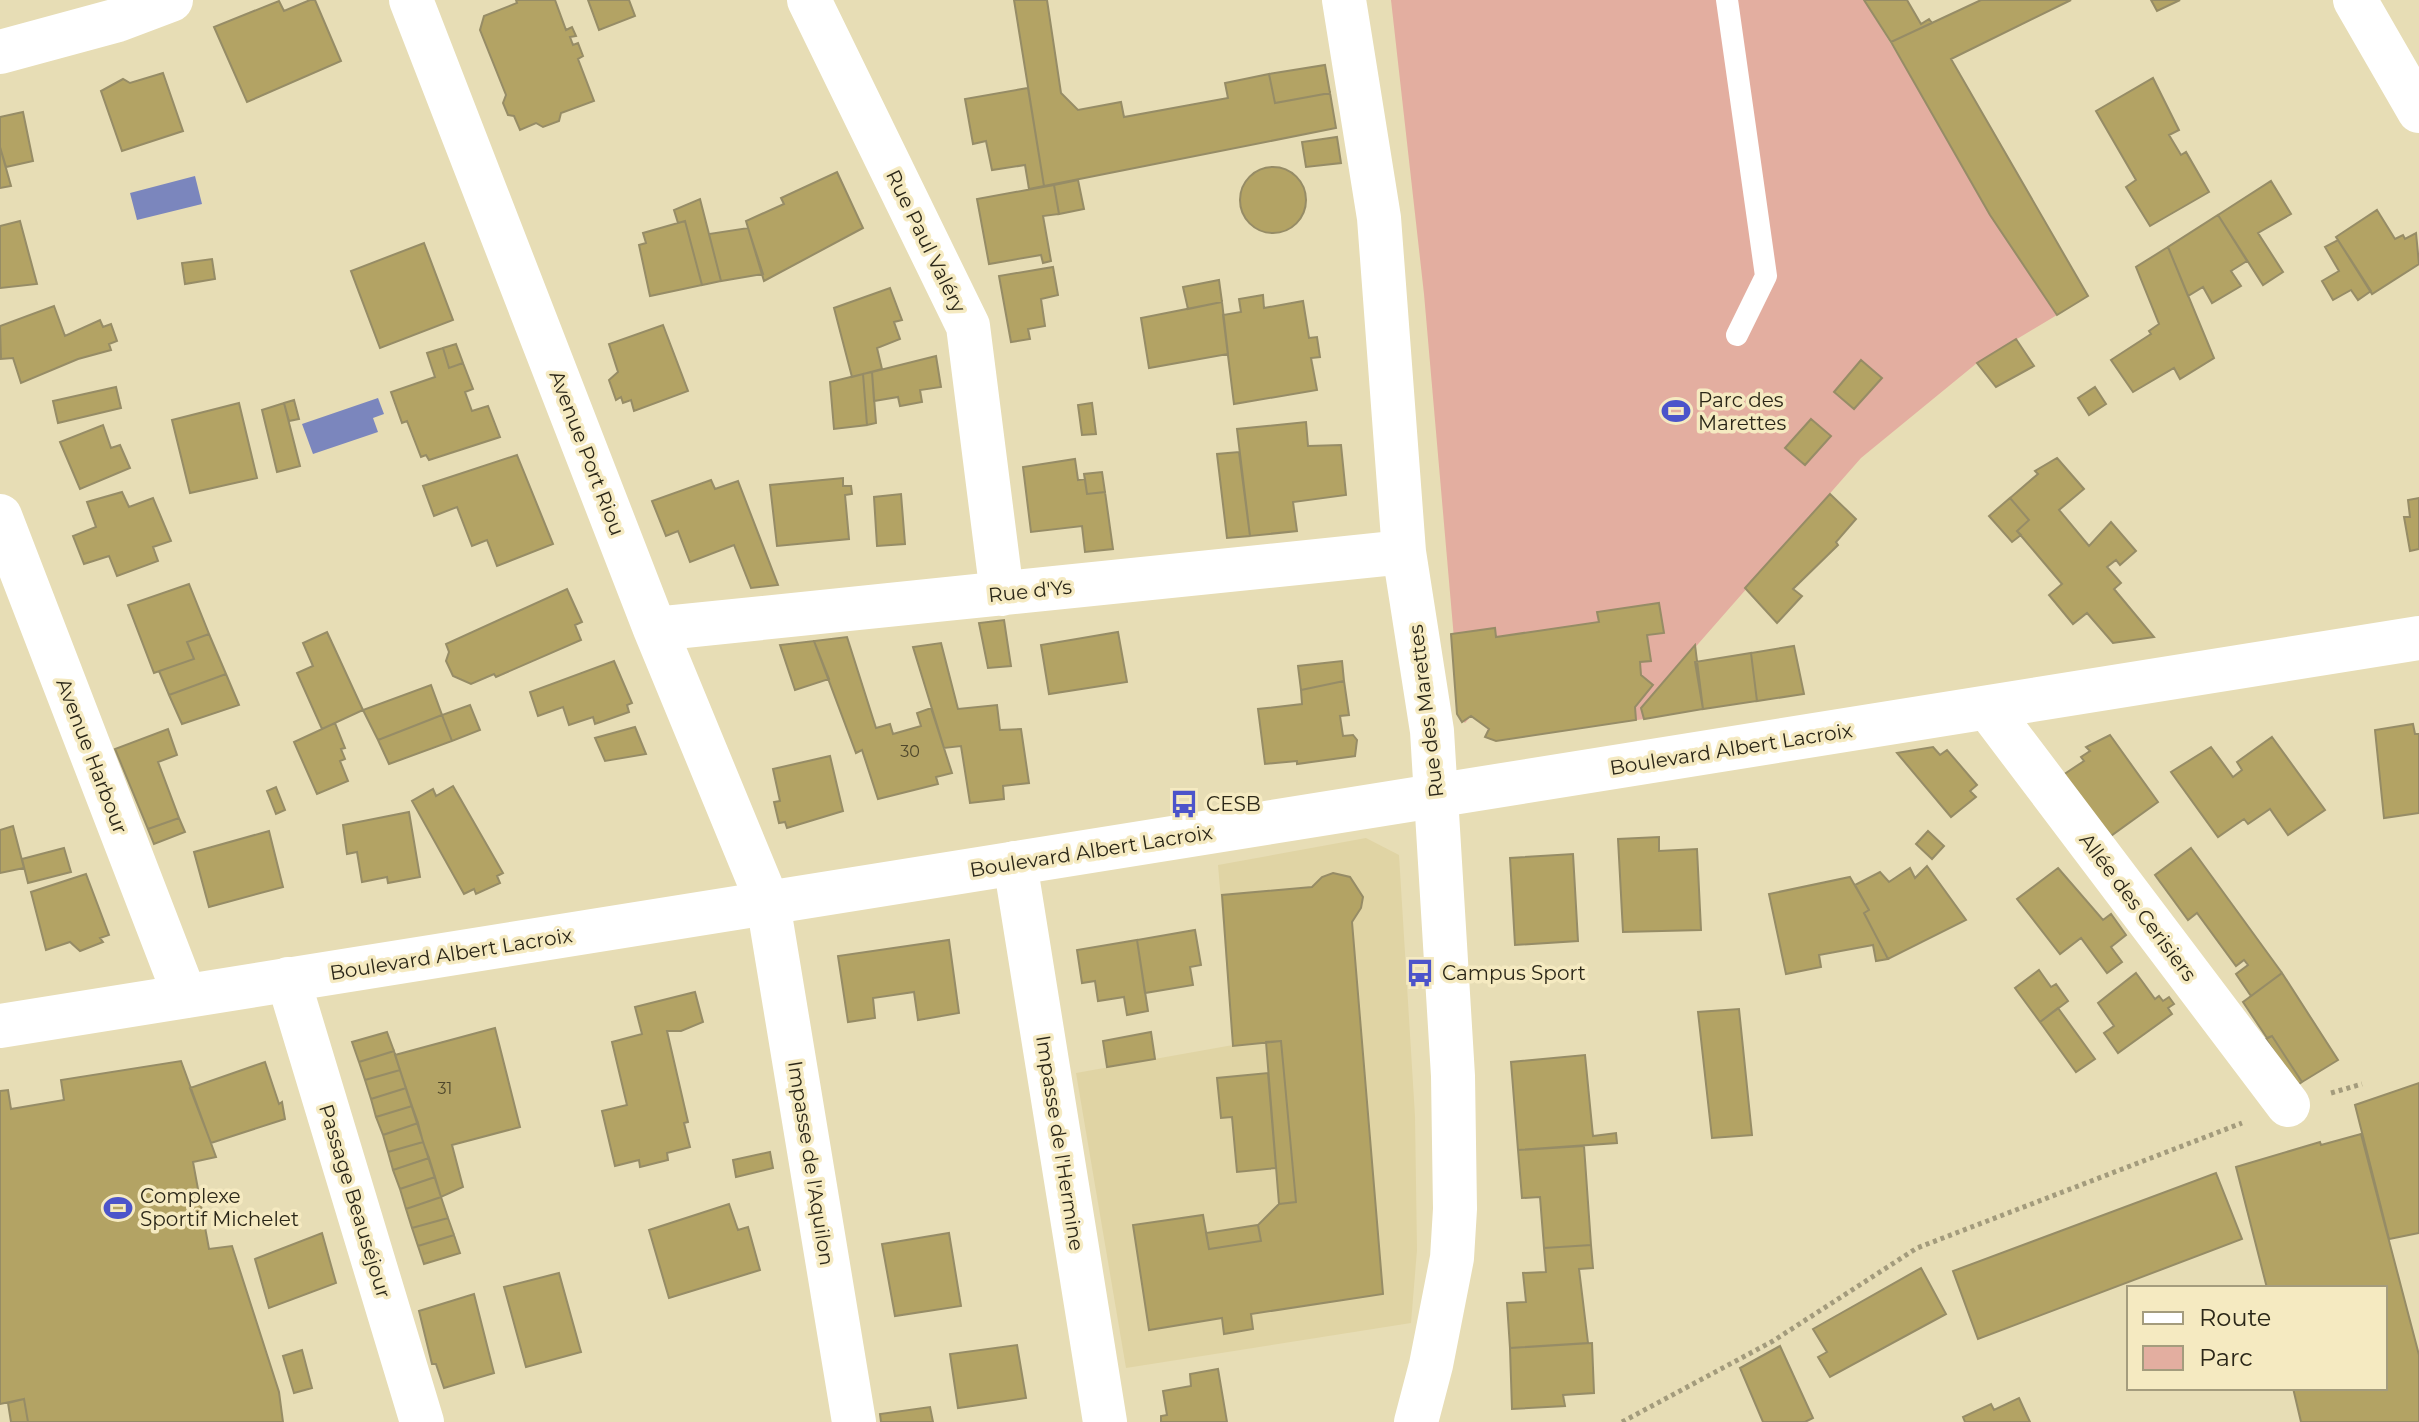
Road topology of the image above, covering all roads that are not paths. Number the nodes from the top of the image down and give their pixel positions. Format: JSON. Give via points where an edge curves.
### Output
{"nodes":[{"id":1,"x":171,"y":0,"type":"edge"},
{"id":2,"x":411,"y":0,"type":"edge"},
{"id":3,"x":809,"y":0,"type":"edge"},
{"id":4,"x":1344,"y":0,"type":"edge"},
{"id":5,"x":1727,"y":0,"type":"edge"},
{"id":6,"x":2355,"y":0,"type":"edge"},
{"id":7,"x":0,"y":52,"type":"edge"},
{"id":8,"x":2419,"y":111,"type":"edge"},
{"id":9,"x":1737,"y":335,"type":"dead end"},
{"id":10,"x":0,"y":516,"type":"edge"},
{"id":11,"x":1404,"y":552,"type":"junction"},
{"id":12,"x":1002,"y":594,"type":"junction"},
{"id":13,"x":655,"y":629,"type":"junction"},
{"id":14,"x":2419,"y":638,"type":"edge"},
{"id":15,"x":1988,"y":708,"type":"junction"},
{"id":16,"x":1437,"y":796,"type":"junction"},
{"id":17,"x":1015,"y":863,"type":"junction"},
{"id":18,"x":768,"y":903,"type":"junction"},
{"id":19,"x":288,"y":979,"type":"junction"},
{"id":20,"x":185,"y":996,"type":"junction"},
{"id":21,"x":0,"y":1026,"type":"edge"},
{"id":22,"x":2288,"y":1105,"type":"road end"},
{"id":23,"x":422,"y":1422,"type":"edge"},
{"id":24,"x":854,"y":1422,"type":"edge"},
{"id":25,"x":1105,"y":1422,"type":"edge"},
{"id":26,"x":1416,"y":1422,"type":"edge"}],
"edges":[{"from":1,"to":7,"type":"street"},
{"from":2,"to":13,"type":"street","name":"Avenue Port Riou"},
{"from":3,"to":12,"type":"street","name":"Rue Paul Valéry","via":[[968,326]]},
{"from":4,"to":11,"type":"street","name":"Rue des Marettes","via":[[1379,218]]},
{"from":5,"to":9,"type":"lane","via":[[1766,276]]},
{"from":6,"to":8,"type":"street"},
{"from":10,"to":20,"type":"street","name":"Avenue Harbour"},
{"from":11,"to":12,"type":"street","name":"Rue d'Ys"},
{"from":11,"to":16,"type":"street","name":"Rue des Marettes"},
{"from":12,"to":13,"type":"street","name":"Rue d'Ys"},
{"from":13,"to":18,"type":"street","name":"Avenue Port Riou"},
{"from":14,"to":15,"type":"street","name":"Boulevard Albert Lacroix"},
{"from":15,"to":16,"type":"street","name":"Boulevard Albert Lacroix"},
{"from":15,"to":22,"type":"street","name":"Allée des Cerisiers"},
{"from":16,"to":17,"type":"street","name":"Boulevard Albert Lacroix"},
{"from":16,"to":26,"type":"street","name":"Rue des Marettes","via":[[1455,1209],[1443,1309]]},
{"from":17,"to":18,"type":"street","name":"Boulevard Albert Lacroix"},
{"from":17,"to":25,"type":"street","name":"Impasse de l'Hermine"},
{"from":18,"to":19,"type":"street","name":"Boulevard Albert Lacroix"},
{"from":18,"to":24,"type":"street","name":"Impasse de l'Aquilon"},
{"from":19,"to":20,"type":"street","name":"Boulevard Albert Lacroix"},
{"from":19,"to":23,"type":"street","name":"Passage Beauséjour"},
{"from":20,"to":21,"type":"street","name":"Boulevard Albert Lacroix"}]}
